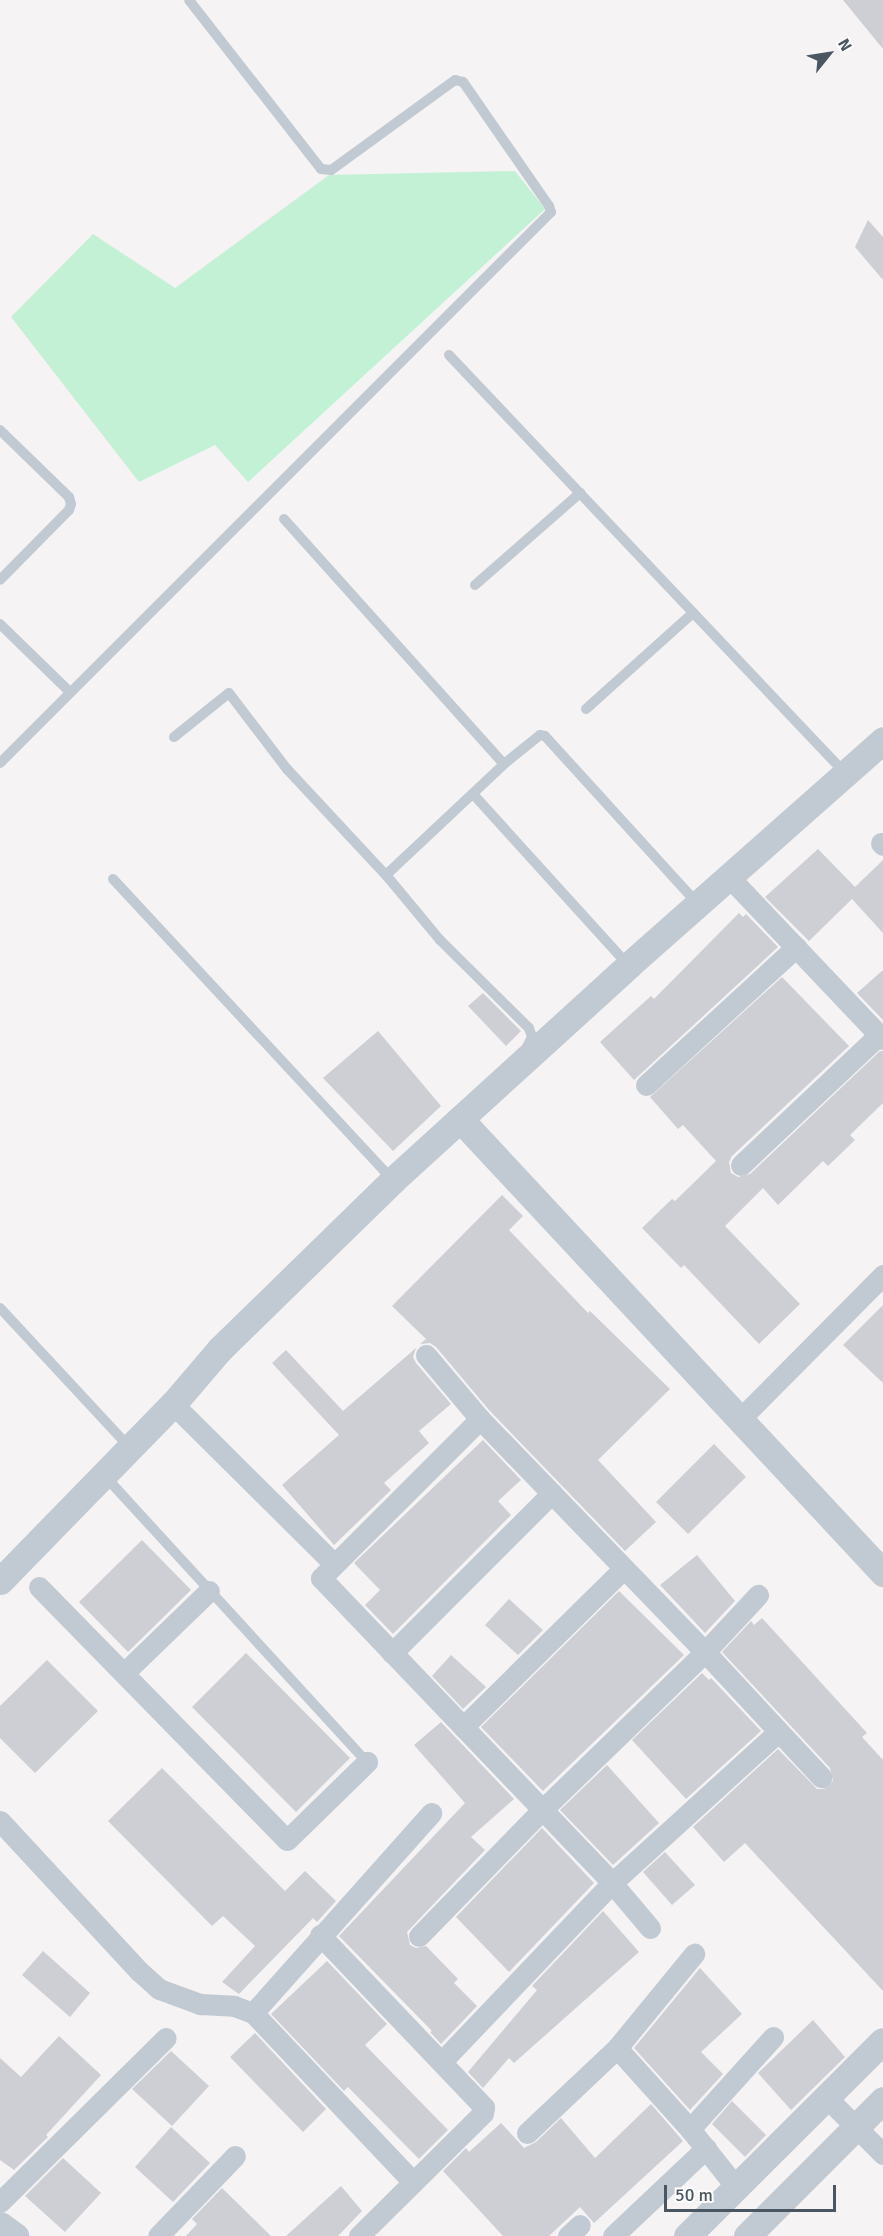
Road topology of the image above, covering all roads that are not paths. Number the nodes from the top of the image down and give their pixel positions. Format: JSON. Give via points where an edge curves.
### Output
{"nodes":[{"id":1,"x":189,"y":0,"type":"edge"},
{"id":2,"x":449,"y":355,"type":"dead end"},
{"id":3,"x":0,"y":430,"type":"edge"},
{"id":4,"x":580,"y":493,"type":"junction"},
{"id":5,"x":284,"y":519,"type":"dead end"},
{"id":6,"x":0,"y":580,"type":"edge"},
{"id":7,"x":475,"y":585,"type":"dead end"},
{"id":8,"x":693,"y":613,"type":"junction"},
{"id":9,"x":0,"y":624,"type":"edge"},
{"id":10,"x":70,"y":692,"type":"junction"},
{"id":11,"x":586,"y":709,"type":"dead end"},
{"id":12,"x":174,"y":737,"type":"dead end"},
{"id":13,"x":883,"y":740,"type":"edge"},
{"id":14,"x":0,"y":762,"type":"edge"},
{"id":15,"x":504,"y":764,"type":"junction"},
{"id":16,"x":845,"y":774,"type":"junction"},
{"id":17,"x":473,"y":794,"type":"junction"},
{"id":18,"x":386,"y":875,"type":"junction"},
{"id":19,"x":730,"y":878,"type":"junction"},
{"id":20,"x":113,"y":879,"type":"dead end"},
{"id":21,"x":698,"y":904,"type":"junction"},
{"id":22,"x":796,"y":946,"type":"junction"},
{"id":23,"x":629,"y":965,"type":"junction"},
{"id":24,"x":881,"y":1037,"type":"edge"},
{"id":25,"x":646,"y":1085,"type":"dead end"},
{"id":26,"x":459,"y":1114,"type":"junction"},
{"id":27,"x":741,"y":1165,"type":"dead end"},
{"id":28,"x":393,"y":1180,"type":"junction"},
{"id":29,"x":883,"y":1275,"type":"edge"},
{"id":30,"x":0,"y":1308,"type":"edge"},
{"id":31,"x":426,"y":1355,"type":"dead end"},
{"id":32,"x":173,"y":1404,"type":"junction"},
{"id":33,"x":741,"y":1418,"type":"junction"},
{"id":34,"x":480,"y":1419,"type":"junction"},
{"id":35,"x":129,"y":1447,"type":"junction"},
{"id":36,"x":103,"y":1474,"type":"junction"},
{"id":37,"x":552,"y":1493,"type":"junction"},
{"id":38,"x":333,"y":1563,"type":"junction"},
{"id":39,"x":623,"y":1569,"type":"junction"},
{"id":40,"x":883,"y":1573,"type":"edge"},
{"id":41,"x":0,"y":1581,"type":"edge"},
{"id":42,"x":39,"y":1587,"type":"dead end"},
{"id":43,"x":209,"y":1591,"type":"junction"},
{"id":44,"x":759,"y":1595,"type":"dead end"},
{"id":45,"x":705,"y":1652,"type":"junction"},
{"id":46,"x":392,"y":1653,"type":"junction"},
{"id":47,"x":124,"y":1673,"type":"junction"},
{"id":48,"x":464,"y":1727,"type":"junction"},
{"id":49,"x":778,"y":1732,"type":"junction"},
{"id":50,"x":367,"y":1762,"type":"joint"},
{"id":51,"x":820,"y":1777,"type":"dead end"},
{"id":52,"x":542,"y":1810,"type":"junction"},
{"id":53,"x":431,"y":1813,"type":"dead end"},
{"id":54,"x":0,"y":1821,"type":"edge"},
{"id":55,"x":612,"y":1883,"type":"junction"},
{"id":56,"x":651,"y":1928,"type":"dead end"},
{"id":57,"x":320,"y":1935,"type":"junction"},
{"id":58,"x":419,"y":1936,"type":"dead end"},
{"id":59,"x":694,"y":1954,"type":"dead end"},
{"id":60,"x":253,"y":2013,"type":"junction"},
{"id":61,"x":773,"y":2037,"type":"dead end"},
{"id":62,"x":166,"y":2038,"type":"dead end"},
{"id":63,"x":883,"y":2041,"type":"edge"},
{"id":64,"x":617,"y":2048,"type":"junction"},
{"id":65,"x":448,"y":2055,"type":"dead end"},
{"id":66,"x":826,"y":2097,"type":"junction"},
{"id":67,"x":883,"y":2100,"type":"edge"},
{"id":68,"x":856,"y":2128,"type":"junction"},
{"id":69,"x":690,"y":2130,"type":"junction"},
{"id":70,"x":527,"y":2133,"type":"dead end"},
{"id":71,"x":706,"y":2148,"type":"junction"},
{"id":72,"x":883,"y":2154,"type":"edge"},
{"id":73,"x":235,"y":2156,"type":"dead end"},
{"id":74,"x":413,"y":2182,"type":"junction"},
{"id":75,"x":739,"y":2185,"type":"junction"},
{"id":76,"x":0,"y":2202,"type":"edge"},
{"id":77,"x":771,"y":2212,"type":"junction"},
{"id":78,"x":0,"y":2225,"type":"edge"},
{"id":79,"x":15,"y":2236,"type":"edge"},
{"id":80,"x":158,"y":2236,"type":"edge"},
{"id":81,"x":359,"y":2236,"type":"edge"},
{"id":82,"x":612,"y":2236,"type":"edge"},
{"id":83,"x":687,"y":2236,"type":"edge"},
{"id":84,"x":747,"y":2236,"type":"edge"}],
"edges":[{"from":1,"to":10,"type":"lane","via":[[321,170],[331,170],[455,80],[463,82],[551,212]]},
{"from":2,"to":4,"type":"lane"},
{"from":3,"to":6,"type":"lane","via":[[69,497],[71,504]]},
{"from":4,"to":7,"type":"lane"},
{"from":4,"to":8,"type":"lane"},
{"from":5,"to":15,"type":"lane"},
{"from":8,"to":11,"type":"lane"},
{"from":8,"to":16,"type":"lane"},
{"from":9,"to":10,"type":"lane"},
{"from":10,"to":14,"type":"lane"},
{"from":12,"to":18,"type":"lane","via":[[229,693],[287,769]]},
{"from":13,"to":16,"type":"street"},
{"from":15,"to":17,"type":"lane"},
{"from":15,"to":21,"type":"lane","via":[[536,737],[545,736]]},
{"from":16,"to":19,"type":"street"},
{"from":17,"to":18,"type":"lane"},
{"from":17,"to":23,"type":"lane"},
{"from":18,"to":26,"type":"lane","via":[[440,940],[529,1028],[532,1037],[527,1047]]},
{"from":19,"to":21,"type":"street"},
{"from":19,"to":22,"type":"street"},
{"from":20,"to":28,"type":"lane"},
{"from":21,"to":23,"type":"street"},
{"from":22,"to":24,"type":"street"},
{"from":22,"to":25,"type":"street"},
{"from":23,"to":26,"type":"street"},
{"from":24,"to":27,"type":"street"},
{"from":26,"to":28,"type":"street"},
{"from":26,"to":33,"type":"street"},
{"from":28,"to":32,"type":"street","via":[[220,1349]]},
{"from":29,"to":33,"type":"street"},
{"from":30,"to":35,"type":"lane"},
{"from":31,"to":34,"type":"street"},
{"from":32,"to":35,"type":"street"},
{"from":32,"to":38,"type":"street"},
{"from":33,"to":40,"type":"street"},
{"from":34,"to":37,"type":"street"},
{"from":34,"to":38,"type":"street"},
{"from":35,"to":36,"type":"street"},
{"from":36,"to":41,"type":"street"},
{"from":36,"to":43,"type":"lane"},
{"from":37,"to":39,"type":"street"},
{"from":37,"to":46,"type":"street"},
{"from":38,"to":46,"type":"street","via":[[321,1578]]},
{"from":39,"to":45,"type":"street"},
{"from":39,"to":48,"type":"street"},
{"from":42,"to":47,"type":"street"},
{"from":43,"to":47,"type":"street"},
{"from":43,"to":50,"type":"lane"},
{"from":44,"to":45,"type":"street"},
{"from":45,"to":49,"type":"street"},
{"from":45,"to":52,"type":"street"},
{"from":46,"to":48,"type":"street"},
{"from":47,"to":50,"type":"street","via":[[287,1840]]},
{"from":48,"to":52,"type":"street"},
{"from":49,"to":51,"type":"street"},
{"from":49,"to":55,"type":"street"},
{"from":52,"to":55,"type":"street"},
{"from":52,"to":58,"type":"street"},
{"from":53,"to":57,"type":"street"},
{"from":54,"to":60,"type":"street","via":[[159,1989],[200,2004],[234,2006]]},
{"from":55,"to":56,"type":"street"},
{"from":55,"to":65,"type":"street"},
{"from":57,"to":60,"type":"street"},
{"from":57,"to":74,"type":"street","via":[[484,2107],[471,2126]]},
{"from":59,"to":64,"type":"street"},
{"from":60,"to":74,"type":"street"},
{"from":61,"to":69,"type":"street"},
{"from":62,"to":76,"type":"street"},
{"from":63,"to":66,"type":"street"},
{"from":64,"to":69,"type":"street"},
{"from":64,"to":70,"type":"street"},
{"from":66,"to":68,"type":"street"},
{"from":66,"to":75,"type":"street"},
{"from":67,"to":68,"type":"street"},
{"from":68,"to":72,"type":"street"},
{"from":68,"to":77,"type":"street"},
{"from":69,"to":71,"type":"street"},
{"from":71,"to":75,"type":"street"},
{"from":71,"to":82,"type":"street"},
{"from":73,"to":80,"type":"street"},
{"from":74,"to":81,"type":"street"},
{"from":75,"to":77,"type":"street"},
{"from":75,"to":83,"type":"street"},
{"from":77,"to":84,"type":"street"},
{"from":78,"to":79,"type":"street"}]}
